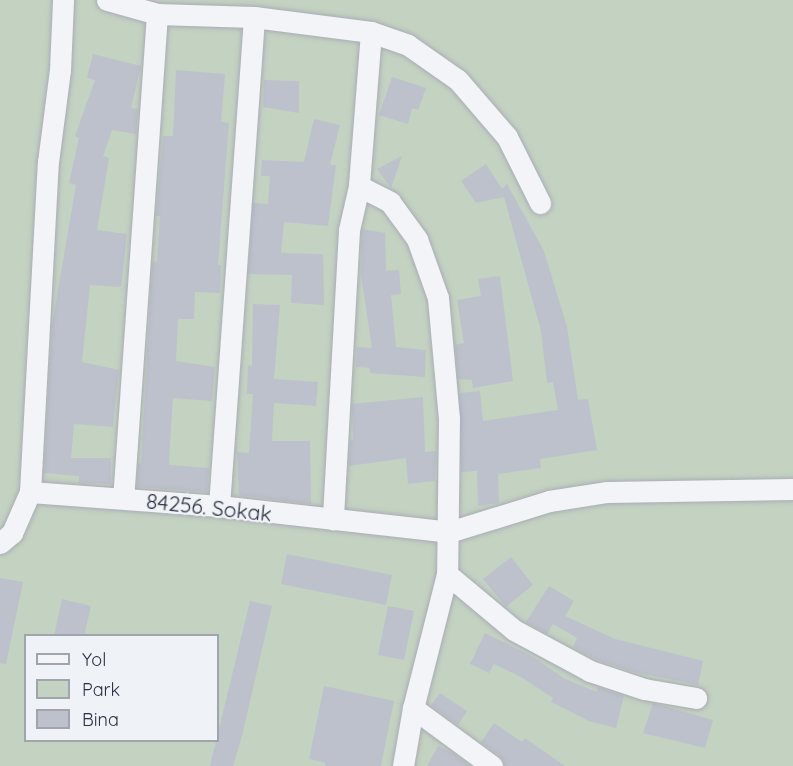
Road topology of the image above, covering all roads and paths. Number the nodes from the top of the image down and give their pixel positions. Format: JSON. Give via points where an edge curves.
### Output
{"nodes":[{"id":1,"x":63,"y":0,"type":"edge"},
{"id":2,"x":107,"y":0,"type":"edge"},
{"id":3,"x":157,"y":14,"type":"junction"},
{"id":4,"x":254,"y":17,"type":"junction"},
{"id":5,"x":371,"y":32,"type":"junction"},
{"id":6,"x":359,"y":186,"type":"junction"},
{"id":7,"x":540,"y":203,"type":"dead end"},
{"id":8,"x":793,"y":489,"type":"edge"},
{"id":9,"x":30,"y":492,"type":"junction"},
{"id":10,"x":123,"y":498,"type":"junction"},
{"id":11,"x":219,"y":506,"type":"junction"},
{"id":12,"x":333,"y":520,"type":"junction"},
{"id":13,"x":448,"y":532,"type":"junction"},
{"id":14,"x":0,"y":543,"type":"edge"},
{"id":15,"x":447,"y":574,"type":"junction"},
{"id":16,"x":696,"y":698,"type":"dead end"},
{"id":17,"x":413,"y":708,"type":"junction"},
{"id":18,"x":403,"y":766,"type":"edge"},
{"id":19,"x":492,"y":766,"type":"edge"}],
"edges":[{"from":1,"to":9,"type":"street","via":[[60,70],[48,162]]},
{"from":2,"to":3,"type":"street"},
{"from":3,"to":4,"type":"street"},
{"from":3,"to":10,"type":"street"},
{"from":4,"to":5,"type":"street"},
{"from":4,"to":11,"type":"street"},
{"from":5,"to":6,"type":"street"},
{"from":5,"to":7,"type":"street","via":[[408,45],[458,81],[507,137]]},
{"from":6,"to":12,"type":"street","via":[[349,230]]},
{"from":6,"to":13,"type":"street","via":[[390,202],[417,239],[438,298],[449,418]]},
{"from":8,"to":13,"type":"street","via":[[607,492],[549,501]]},
{"from":9,"to":10,"type":"street","name":"84256. Sokak"},
{"from":9,"to":14,"type":"street","via":[[12,533]]},
{"from":10,"to":11,"type":"street","name":"84256. Sokak"},
{"from":11,"to":12,"type":"street","name":"84256. Sokak"},
{"from":12,"to":13,"type":"street","name":"84256. Sokak"},
{"from":13,"to":15,"type":"street"},
{"from":15,"to":16,"type":"street","via":[[514,630],[590,671],[644,689]]},
{"from":15,"to":17,"type":"street"},
{"from":17,"to":18,"type":"street"},
{"from":17,"to":19,"type":"street"}]}
